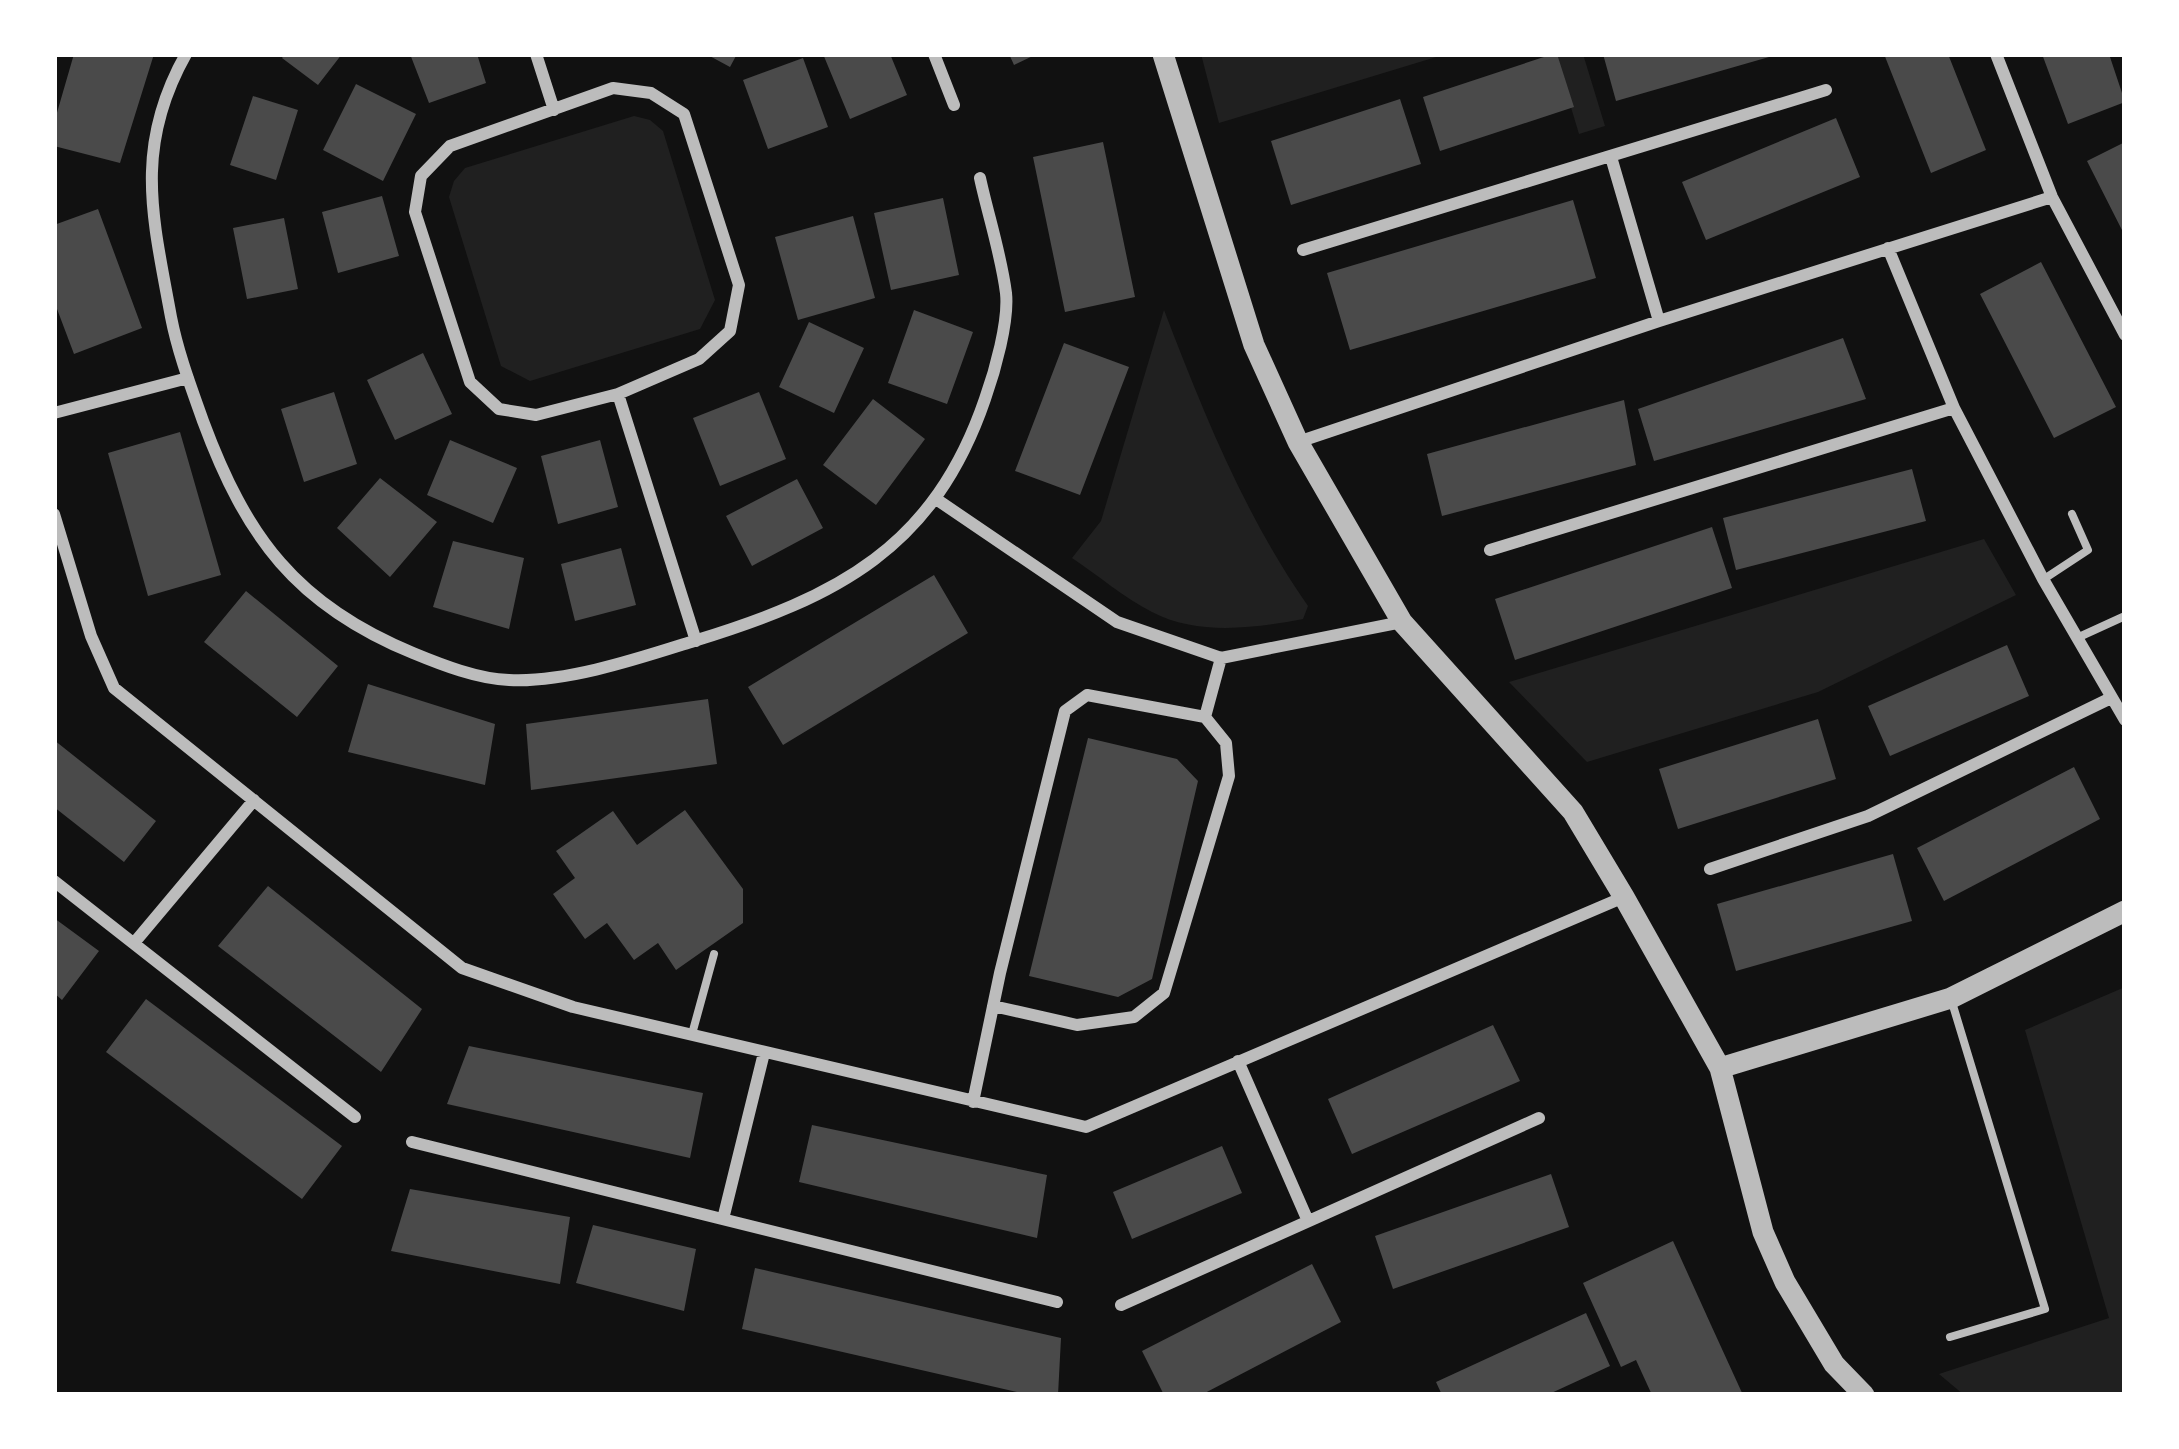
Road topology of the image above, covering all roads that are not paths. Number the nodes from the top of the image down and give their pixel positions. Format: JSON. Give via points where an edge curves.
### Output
{"nodes":[{"id":1,"x":186,"y":54,"type":"edge"},
{"id":2,"x":536,"y":54,"type":"edge"},
{"id":3,"x":934,"y":54,"type":"edge"},
{"id":4,"x":1163,"y":54,"type":"edge"},
{"id":5,"x":1996,"y":54,"type":"edge"},
{"id":6,"x":1826,"y":90,"type":"dead end"},
{"id":7,"x":954,"y":105,"type":"dead end"},
{"id":8,"x":554,"y":110,"type":"junction"},
{"id":9,"x":1611,"y":157,"type":"junction"},
{"id":10,"x":980,"y":178,"type":"dead end"},
{"id":11,"x":2052,"y":197,"type":"junction"},
{"id":12,"x":1888,"y":248,"type":"junction"},
{"id":13,"x":1303,"y":250,"type":"dead end"},
{"id":14,"x":1659,"y":321,"type":"junction"},
{"id":15,"x":2125,"y":335,"type":"edge"},
{"id":16,"x":188,"y":378,"type":"junction"},
{"id":17,"x":618,"y":394,"type":"junction"},
{"id":18,"x":1954,"y":408,"type":"junction"},
{"id":19,"x":54,"y":413,"type":"edge"},
{"id":20,"x":1298,"y":442,"type":"junction"},
{"id":21,"x":936,"y":499,"type":"junction"},
{"id":22,"x":54,"y":514,"type":"edge"},
{"id":23,"x":2072,"y":514,"type":"dead end"},
{"id":24,"x":1490,"y":550,"type":"dead end"},
{"id":25,"x":2043,"y":579,"type":"junction"},
{"id":26,"x":2125,"y":616,"type":"edge"},
{"id":27,"x":1402,"y":622,"type":"junction"},
{"id":28,"x":2077,"y":638,"type":"junction"},
{"id":29,"x":696,"y":641,"type":"junction"},
{"id":30,"x":1221,"y":658,"type":"junction"},
{"id":31,"x":2111,"y":698,"type":"junction"},
{"id":32,"x":1205,"y":717,"type":"junction"},
{"id":33,"x":2125,"y":720,"type":"edge"},
{"id":34,"x":254,"y":800,"type":"junction"},
{"id":35,"x":1710,"y":869,"type":"dead end"},
{"id":36,"x":54,"y":881,"type":"edge"},
{"id":37,"x":1624,"y":897,"type":"junction"},
{"id":38,"x":2125,"y":910,"type":"edge"},
{"id":39,"x":134,"y":944,"type":"junction"},
{"id":40,"x":714,"y":954,"type":"dead end"},
{"id":41,"x":1951,"y":998,"type":"junction"},
{"id":42,"x":993,"y":1006,"type":"junction"},
{"id":43,"x":692,"y":1035,"type":"junction"},
{"id":44,"x":764,"y":1053,"type":"junction"},
{"id":45,"x":1238,"y":1061,"type":"junction"},
{"id":46,"x":1720,"y":1068,"type":"junction"},
{"id":47,"x":973,"y":1102,"type":"junction"},
{"id":48,"x":355,"y":1117,"type":"dead end"},
{"id":49,"x":1539,"y":1118,"type":"dead end"},
{"id":50,"x":412,"y":1142,"type":"dead end"},
{"id":51,"x":723,"y":1219,"type":"junction"},
{"id":52,"x":1308,"y":1220,"type":"junction"},
{"id":53,"x":1057,"y":1302,"type":"dead end"},
{"id":54,"x":1121,"y":1305,"type":"dead end"},
{"id":55,"x":1950,"y":1337,"type":"dead end"},
{"id":56,"x":1834,"y":1364,"type":"junction"},
{"id":57,"x":1835,"y":1395,"type":"edge"},
{"id":58,"x":1864,"y":1395,"type":"edge"}],
"edges":[{"from":1,"to":16,"type":"street","via":[[154,135],[149,200]]},
{"from":2,"to":8,"type":"street"},
{"from":3,"to":7,"type":"street"},
{"from":4,"to":20,"type":"street","via":[[1254,345]]},
{"from":5,"to":11,"type":"street"},
{"from":6,"to":9,"type":"street"},
{"from":8,"to":17,"type":"street","via":[[613,88],[651,93],[684,114],[739,285],[730,332],[699,359]]},
{"from":8,"to":17,"type":"street","via":[[450,146],[421,176],[415,212],[470,382],[499,409],[536,415]]},
{"from":9,"to":13,"type":"street"},
{"from":9,"to":14,"type":"street"},
{"from":10,"to":21,"type":"street","via":[[1006,296],[994,373],[969,447]]},
{"from":11,"to":12,"type":"street"},
{"from":11,"to":15,"type":"street"},
{"from":12,"to":14,"type":"street"},
{"from":12,"to":18,"type":"street"},
{"from":14,"to":20,"type":"street"},
{"from":16,"to":19,"type":"street"},
{"from":16,"to":29,"type":"street","via":[[218,463],[262,545],[308,593],[374,637],[508,680],[606,668]]},
{"from":17,"to":29,"type":"street"},
{"from":18,"to":24,"type":"street"},
{"from":18,"to":25,"type":"street"},
{"from":20,"to":27,"type":"street"},
{"from":21,"to":29,"type":"street","via":[[856,576]]},
{"from":21,"to":30,"type":"street","via":[[1118,622]]},
{"from":22,"to":34,"type":"street","via":[[114,688]]},
{"from":23,"to":25,"type":"lane","via":[[2088,550]]},
{"from":25,"to":28,"type":"street"},
{"from":26,"to":28,"type":"lane"},
{"from":27,"to":30,"type":"street"},
{"from":27,"to":37,"type":"street","via":[[1574,812]]},
{"from":28,"to":31,"type":"street"},
{"from":30,"to":32,"type":"street"},
{"from":31,"to":33,"type":"street"},
{"from":31,"to":35,"type":"street","via":[[1868,816]]},
{"from":32,"to":42,"type":"street","via":[[1088,695],[1065,711]]},
{"from":32,"to":42,"type":"street","via":[[1226,743],[1229,776],[1164,993],[1134,1017],[1077,1025]]},
{"from":34,"to":39,"type":"street"},
{"from":34,"to":43,"type":"street","via":[[462,968],[573,1007]]},
{"from":36,"to":39,"type":"street"},
{"from":37,"to":45,"type":"street"},
{"from":37,"to":46,"type":"street"},
{"from":38,"to":41,"type":"street"},
{"from":39,"to":48,"type":"street"},
{"from":40,"to":43,"type":"lane"},
{"from":41,"to":46,"type":"street"},
{"from":41,"to":55,"type":"lane","via":[[2045,1309]]},
{"from":42,"to":47,"type":"street"},
{"from":43,"to":44,"type":"street"},
{"from":44,"to":47,"type":"street"},
{"from":44,"to":51,"type":"street"},
{"from":45,"to":47,"type":"street","via":[[1085,1127]]},
{"from":45,"to":52,"type":"street"},
{"from":46,"to":56,"type":"street","via":[[1763,1232]]},
{"from":49,"to":52,"type":"street"},
{"from":50,"to":51,"type":"street"},
{"from":51,"to":53,"type":"street"},
{"from":52,"to":54,"type":"street"},
{"from":56,"to":57,"type":"street"},
{"from":56,"to":58,"type":"street"}]}
